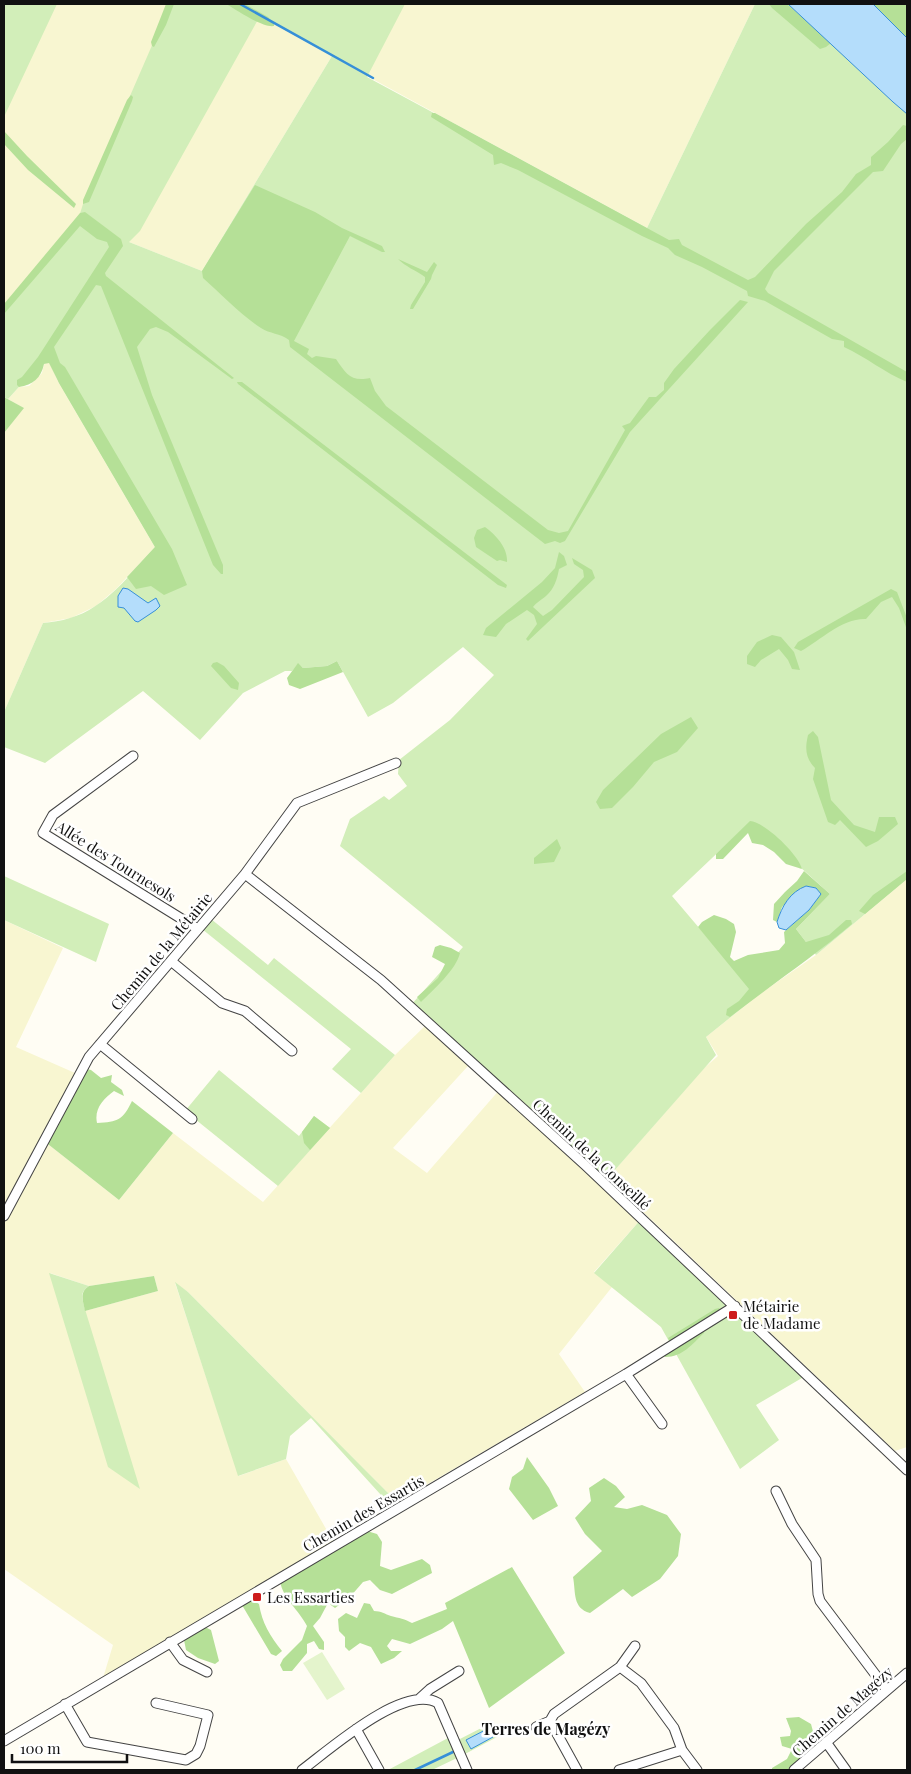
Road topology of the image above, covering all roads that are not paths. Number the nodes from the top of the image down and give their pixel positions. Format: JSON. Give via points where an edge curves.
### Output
{"nodes":[{"id":1,"x":133,"y":756,"type":"dead end"},
{"id":2,"x":396,"y":762,"type":"dead end"},
{"id":3,"x":245,"y":874,"type":"junction"},
{"id":4,"x":198,"y":929,"type":"junction"},
{"id":5,"x":171,"y":961,"type":"junction"},
{"id":6,"x":100,"y":1044,"type":"junction"},
{"id":7,"x":292,"y":1051,"type":"dead end"},
{"id":8,"x":192,"y":1120,"type":"dead end"},
{"id":9,"x":4,"y":1216,"type":"edge"},
{"id":10,"x":735,"y":1306,"type":"junction"},
{"id":11,"x":626,"y":1374,"type":"junction"},
{"id":12,"x":662,"y":1424,"type":"dead end"},
{"id":13,"x":907,"y":1470,"type":"edge"},
{"id":14,"x":776,"y":1491,"type":"dead end"},
{"id":15,"x":170,"y":1642,"type":"junction"},
{"id":16,"x":634,"y":1646,"type":"dead end"},
{"id":17,"x":620,"y":1667,"type":"junction"},
{"id":18,"x":459,"y":1671,"type":"dead end"},
{"id":19,"x":207,"y":1672,"type":"dead end"},
{"id":20,"x":907,"y":1673,"type":"edge"},
{"id":21,"x":887,"y":1690,"type":"junction"},
{"id":22,"x":419,"y":1699,"type":"junction"},
{"id":23,"x":156,"y":1703,"type":"dead end"},
{"id":24,"x":65,"y":1704,"type":"junction"},
{"id":25,"x":550,"y":1721,"type":"junction"},
{"id":26,"x":536,"y":1727,"type":"dead end"},
{"id":27,"x":356,"y":1729,"type":"junction"},
{"id":28,"x":4,"y":1741,"type":"edge"},
{"id":29,"x":826,"y":1742,"type":"junction"},
{"id":30,"x":682,"y":1750,"type":"junction"},
{"id":31,"x":302,"y":1770,"type":"edge"},
{"id":32,"x":379,"y":1770,"type":"edge"},
{"id":33,"x":467,"y":1770,"type":"edge"},
{"id":34,"x":577,"y":1770,"type":"edge"},
{"id":35,"x":619,"y":1770,"type":"edge"},
{"id":36,"x":697,"y":1770,"type":"edge"},
{"id":37,"x":794,"y":1770,"type":"edge"},
{"id":38,"x":846,"y":1770,"type":"edge"}],
"edges":[{"from":1,"to":4,"type":"street","name":"Allée des Tournesols","via":[[53,814],[43,833]]},
{"from":2,"to":3,"type":"street","name":"Chemin de la Métairie","via":[[298,803]]},
{"from":3,"to":4,"type":"street","name":"Chemin de la Métairie"},
{"from":3,"to":10,"type":"street","name":"Chemin de la Conseillé","via":[[381,980],[586,1165]]},
{"from":4,"to":5,"type":"street","name":"Chemin de la Métairie"},
{"from":5,"to":6,"type":"street","name":"Chemin de la Métairie"},
{"from":5,"to":7,"type":"street","via":[[222,1004],[245,1010]]},
{"from":6,"to":8,"type":"street"},
{"from":6,"to":9,"type":"street","name":"Chemin de la Métairie","via":[[89,1057]]},
{"from":10,"to":11,"type":"street","name":"Chemin des Essartis"},
{"from":10,"to":13,"type":"street","name":"Chemin de la Conseillé"},
{"from":11,"to":12,"type":"street"},
{"from":11,"to":15,"type":"street","name":"Chemin des Essartis"},
{"from":14,"to":21,"type":"street","via":[[792,1524],[816,1560],[820,1601]]},
{"from":15,"to":19,"type":"street","via":[[183,1660]]},
{"from":15,"to":24,"type":"street","name":"Chemin des Essartis"},
{"from":16,"to":17,"type":"street"},
{"from":17,"to":25,"type":"street","via":[[554,1714]]},
{"from":17,"to":30,"type":"street","via":[[641,1683],[674,1728]]},
{"from":18,"to":22,"type":"street"},
{"from":20,"to":21,"type":"street","name":"Chemin de Magézy"},
{"from":21,"to":29,"type":"street","name":"Chemin de Magézy"},
{"from":22,"to":27,"type":"street","via":[[390,1708]]},
{"from":22,"to":33,"type":"street","via":[[432,1699],[438,1703]]},
{"from":23,"to":24,"type":"street","via":[[208,1715],[196,1754],[186,1760],[87,1742]]},
{"from":24,"to":28,"type":"street","name":"Chemin des Essartis"},
{"from":25,"to":26,"type":"street"},
{"from":25,"to":34,"type":"street"},
{"from":27,"to":31,"type":"street"},
{"from":27,"to":32,"type":"street"},
{"from":29,"to":37,"type":"street","name":"Chemin de Magézy"},
{"from":29,"to":38,"type":"street"},
{"from":30,"to":35,"type":"street"},
{"from":30,"to":36,"type":"street"}]}
